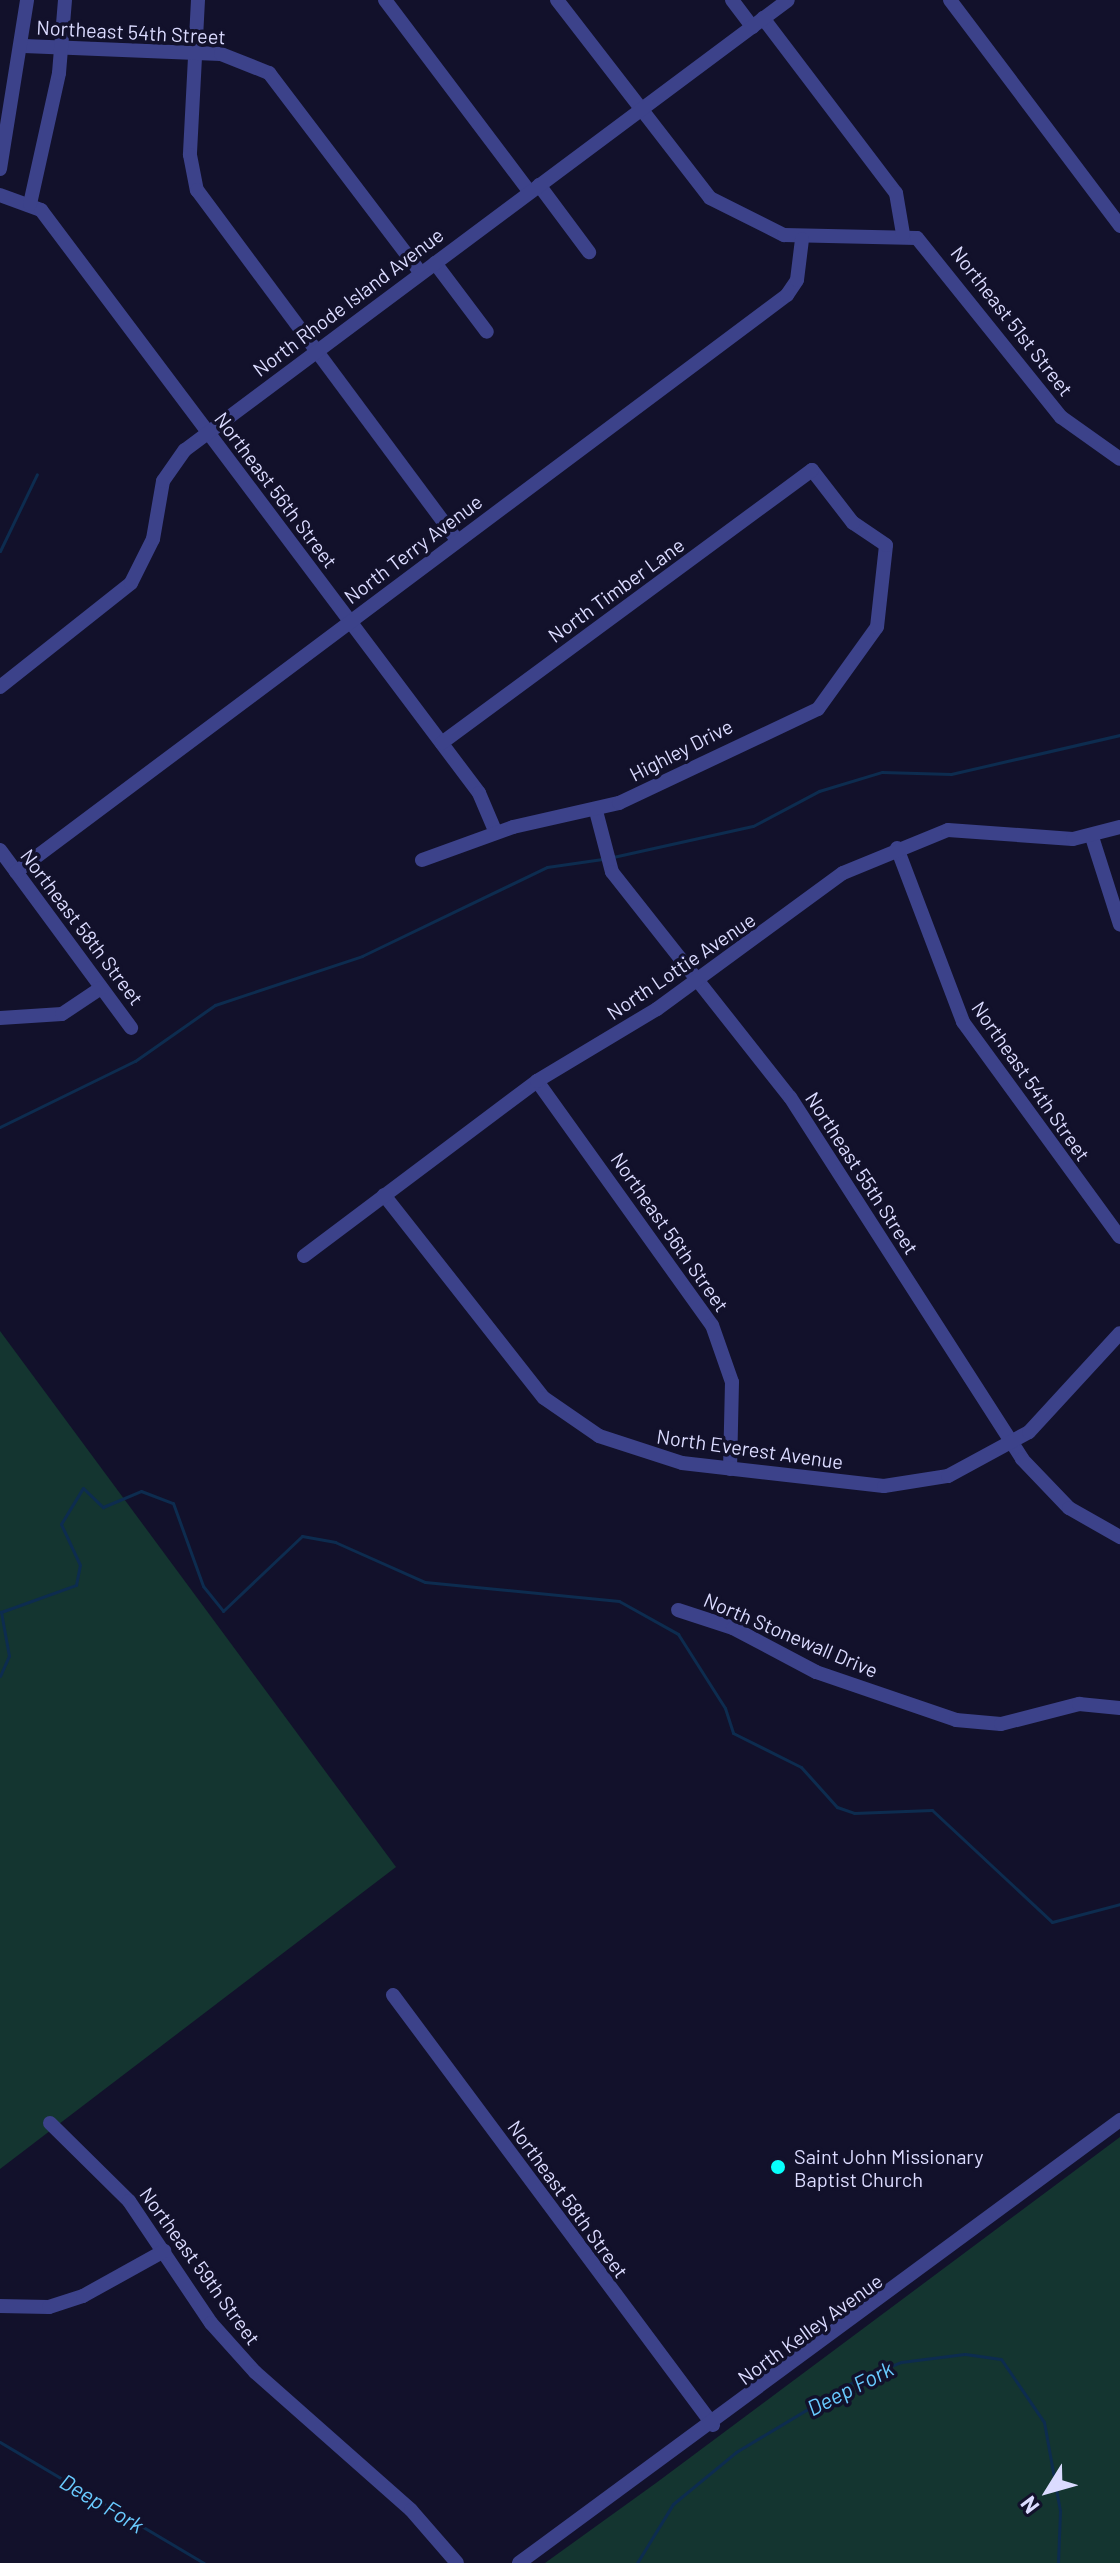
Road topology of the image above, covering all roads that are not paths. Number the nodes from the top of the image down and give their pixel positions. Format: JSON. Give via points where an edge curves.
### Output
{"nodes":[{"id":1,"x":27,"y":0,"type":"edge"},
{"id":2,"x":65,"y":0,"type":"edge"},
{"id":3,"x":198,"y":0,"type":"edge"},
{"id":4,"x":385,"y":0,"type":"edge"},
{"id":5,"x":557,"y":0,"type":"edge"},
{"id":6,"x":732,"y":0,"type":"edge"},
{"id":7,"x":788,"y":0,"type":"edge"},
{"id":8,"x":950,"y":0,"type":"edge"},
{"id":9,"x":758,"y":22,"type":"junction"},
{"id":10,"x":24,"y":46,"type":"junction"},
{"id":11,"x":62,"y":48,"type":"junction"},
{"id":12,"x":195,"y":54,"type":"junction"},
{"id":13,"x":639,"y":109,"type":"junction"},
{"id":14,"x":0,"y":169,"type":"edge"},
{"id":15,"x":534,"y":188,"type":"junction"},
{"id":16,"x":0,"y":195,"type":"edge"},
{"id":17,"x":30,"y":204,"type":"junction"},
{"id":18,"x":1120,"y":226,"type":"edge"},
{"id":19,"x":903,"y":234,"type":"junction"},
{"id":20,"x":802,"y":239,"type":"junction"},
{"id":21,"x":589,"y":252,"type":"dead end"},
{"id":22,"x":435,"y":263,"type":"junction"},
{"id":23,"x":421,"y":273,"type":"junction"},
{"id":24,"x":487,"y":332,"type":"dead end"},
{"id":25,"x":316,"y":352,"type":"junction"},
{"id":26,"x":208,"y":431,"type":"junction"},
{"id":27,"x":1120,"y":459,"type":"edge"},
{"id":28,"x":458,"y":541,"type":"junction"},
{"id":29,"x":883,"y":541,"type":"joint"},
{"id":30,"x":350,"y":621,"type":"junction"},
{"id":31,"x":0,"y":687,"type":"edge"},
{"id":32,"x":442,"y":743,"type":"junction"},
{"id":33,"x":596,"y":811,"type":"junction"},
{"id":34,"x":1120,"y":827,"type":"edge"},
{"id":35,"x":496,"y":833,"type":"junction"},
{"id":36,"x":1092,"y":837,"type":"junction"},
{"id":37,"x":897,"y":848,"type":"junction"},
{"id":38,"x":0,"y":850,"type":"edge"},
{"id":39,"x":422,"y":860,"type":"dead end"},
{"id":40,"x":16,"y":872,"type":"junction"},
{"id":41,"x":1120,"y":925,"type":"edge"},
{"id":42,"x":698,"y":981,"type":"junction"},
{"id":43,"x":101,"y":988,"type":"junction"},
{"id":44,"x":0,"y":1018,"type":"edge"},
{"id":45,"x":131,"y":1028,"type":"dead end"},
{"id":46,"x":537,"y":1081,"type":"junction"},
{"id":47,"x":384,"y":1195,"type":"junction"},
{"id":48,"x":1120,"y":1237,"type":"edge"},
{"id":49,"x":304,"y":1256,"type":"dead end"},
{"id":50,"x":1120,"y":1333,"type":"edge"},
{"id":51,"x":1012,"y":1445,"type":"junction"},
{"id":52,"x":730,"y":1469,"type":"junction"},
{"id":53,"x":1120,"y":1537,"type":"edge"},
{"id":54,"x":678,"y":1610,"type":"dead end"},
{"id":55,"x":1120,"y":1708,"type":"edge"},
{"id":56,"x":393,"y":1995,"type":"dead end"},
{"id":57,"x":1120,"y":2120,"type":"edge"},
{"id":58,"x":50,"y":2123,"type":"dead end"},
{"id":59,"x":164,"y":2251,"type":"junction"},
{"id":60,"x":0,"y":2306,"type":"edge"},
{"id":61,"x":713,"y":2425,"type":"junction"},
{"id":62,"x":457,"y":2563,"type":"edge"},
{"id":63,"x":519,"y":2563,"type":"edge"}],
"edges":[{"from":1,"to":10,"type":"street"},
{"from":2,"to":11,"type":"street"},
{"from":3,"to":12,"type":"street"},
{"from":4,"to":15,"type":"street"},
{"from":5,"to":13,"type":"street"},
{"from":6,"to":9,"type":"street"},
{"from":7,"to":9,"type":"street","name":"North Rhode Island Avenue"},
{"from":8,"to":18,"type":"street"},
{"from":9,"to":13,"type":"street","name":"North Rhode Island Avenue"},
{"from":9,"to":19,"type":"street","via":[[896,193]]},
{"from":10,"to":11,"type":"street","name":"Northeast 54th Street"},
{"from":10,"to":14,"type":"street"},
{"from":11,"to":12,"type":"street","name":"Northeast 54th Street"},
{"from":11,"to":17,"type":"street"},
{"from":12,"to":23,"type":"street","name":"Northeast 54th Street","via":[[246,60],[269,73]]},
{"from":12,"to":25,"type":"street","via":[[190,155],[197,190]]},
{"from":13,"to":15,"type":"street","name":"North Rhode Island Avenue"},
{"from":13,"to":20,"type":"street","via":[[710,198],[762,229]]},
{"from":15,"to":21,"type":"street"},
{"from":15,"to":22,"type":"street","name":"North Rhode Island Avenue"},
{"from":16,"to":17,"type":"street"},
{"from":17,"to":26,"type":"street","name":"Northeast 56th Street"},
{"from":19,"to":20,"type":"street"},
{"from":19,"to":27,"type":"street","name":"Northeast 51st Street","via":[[925,243],[1061,417]]},
{"from":20,"to":28,"type":"street","name":"North Terry Avenue","via":[[797,280],[787,295]]},
{"from":22,"to":23,"type":"street","name":"North Rhode Island Avenue"},
{"from":22,"to":24,"type":"street"},
{"from":23,"to":25,"type":"street","name":"North Rhode Island Avenue"},
{"from":25,"to":26,"type":"street","name":"North Rhode Island Avenue"},
{"from":25,"to":28,"type":"street"},
{"from":26,"to":30,"type":"street","name":"Northeast 56th Street"},
{"from":26,"to":31,"type":"street","name":"North Rhode Island Avenue","via":[[163,481],[153,539],[131,583]]},
{"from":28,"to":30,"type":"street","name":"North Terry Avenue"},
{"from":29,"to":32,"type":"street","name":"North Timber Lane","via":[[859,529],[812,470]]},
{"from":29,"to":33,"type":"street","name":"Highley Drive","via":[[888,557],[877,627],[827,702],[792,725],[731,745]]},
{"from":30,"to":32,"type":"street","name":"Northeast 56th Street"},
{"from":30,"to":40,"type":"street","name":"North Terry Avenue"},
{"from":32,"to":35,"type":"street","name":"Northeast 56th Street","via":[[479,793]]},
{"from":33,"to":35,"type":"street","name":"Highley Drive"},
{"from":33,"to":42,"type":"street","name":"Northeast 55th Street","via":[[605,862]]},
{"from":34,"to":36,"type":"street","name":"North Lottie Avenue"},
{"from":35,"to":39,"type":"street","name":"Highley Drive"},
{"from":36,"to":37,"type":"street","name":"North Lottie Avenue","via":[[948,830]]},
{"from":36,"to":41,"type":"street"},
{"from":37,"to":42,"type":"street","name":"North Lottie Avenue","via":[[843,873]]},
{"from":37,"to":48,"type":"street","name":"Northeast 54th Street","via":[[963,1022]]},
{"from":38,"to":40,"type":"street","name":"Northeast 58th Street"},
{"from":40,"to":43,"type":"street","name":"Northeast 58th Street"},
{"from":42,"to":46,"type":"street","name":"North Lottie Avenue"},
{"from":42,"to":51,"type":"street","name":"Northeast 55th Street","via":[[808,1124]]},
{"from":43,"to":44,"type":"street","via":[[62,1014]]},
{"from":43,"to":45,"type":"street","name":"Northeast 58th Street"},
{"from":46,"to":47,"type":"street","name":"North Lottie Avenue"},
{"from":46,"to":52,"type":"street","name":"Northeast 56th Street","via":[[712,1325],[732,1382]]},
{"from":47,"to":49,"type":"street","name":"North Lottie Avenue"},
{"from":47,"to":52,"type":"street","name":"North Everest Avenue","via":[[526,1379],[560,1411],[638,1453]]},
{"from":50,"to":51,"type":"street","name":"North Everest Avenue"},
{"from":51,"to":52,"type":"street","name":"North Everest Avenue","via":[[968,1468],[904,1485]]},
{"from":51,"to":53,"type":"street","name":"Northeast 55th Street","via":[[1069,1508]]},
{"from":54,"to":55,"type":"street","name":"North Stonewall Drive","via":[[733,1628],[816,1672],[956,1720],[1001,1724],[1063,1707]]},
{"from":56,"to":61,"type":"street","name":"Northeast 58th Street"},
{"from":57,"to":61,"type":"street","name":"North Kelley Avenue"},
{"from":58,"to":59,"type":"street","name":"Northeast 59th Street","via":[[129,2201]]},
{"from":59,"to":60,"type":"street","via":[[83,2296],[49,2307]]},
{"from":59,"to":62,"type":"street","name":"Northeast 59th Street","via":[[255,2372],[389,2490]]},
{"from":61,"to":63,"type":"street","name":"North Kelley Avenue"}]}
